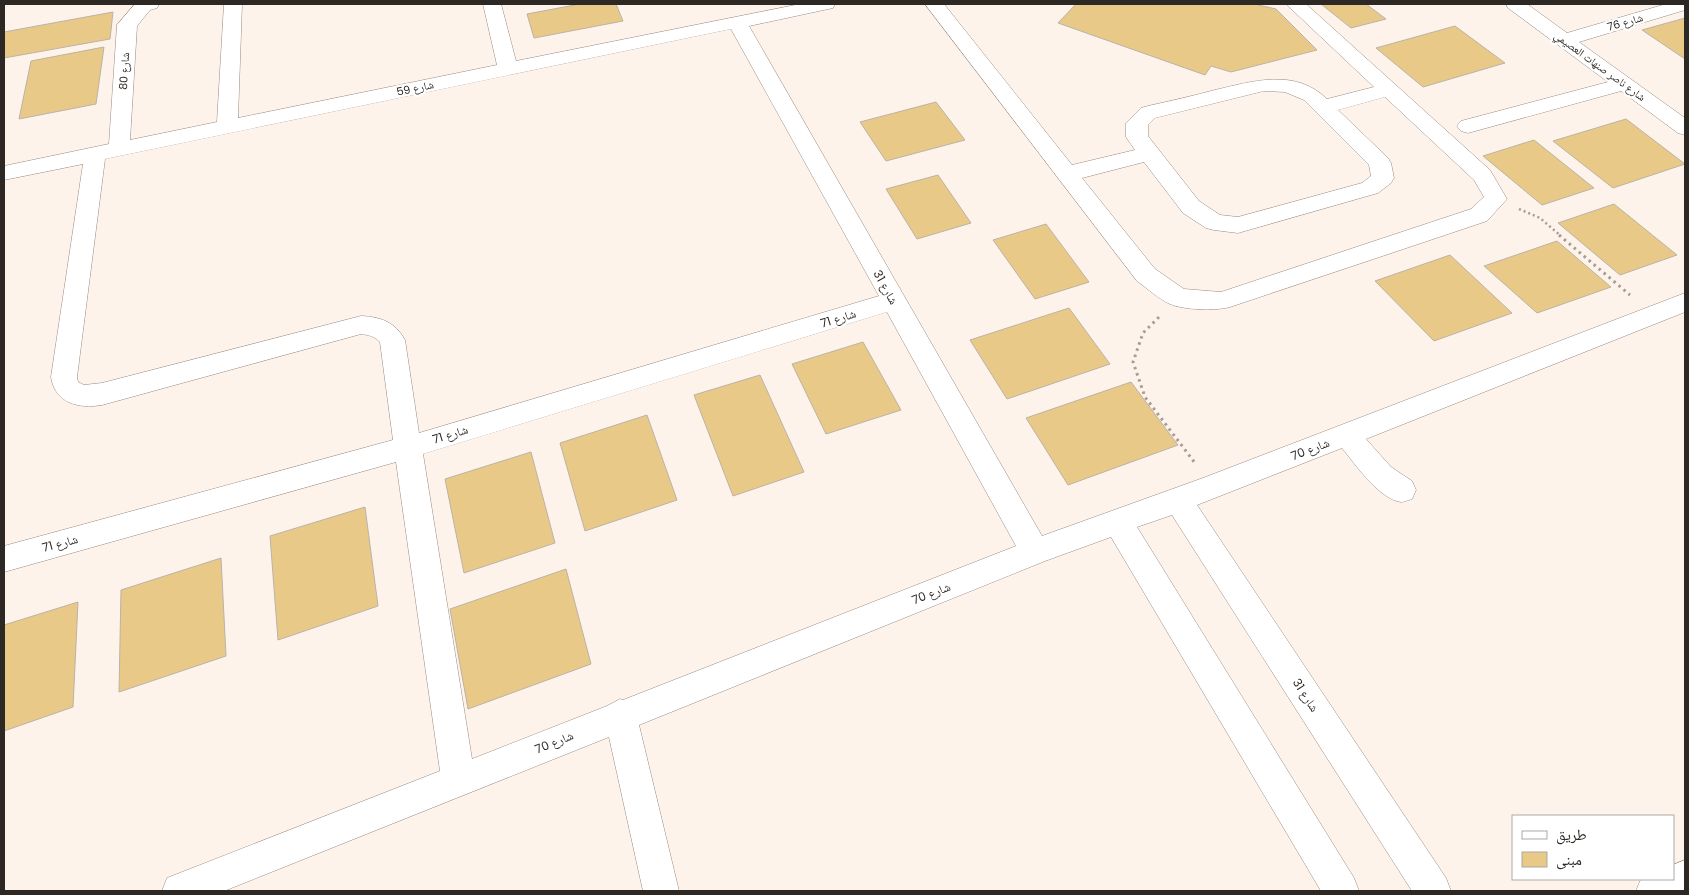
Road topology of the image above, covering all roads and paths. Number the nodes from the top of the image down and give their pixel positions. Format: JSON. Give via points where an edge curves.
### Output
{"nodes":[{"id":1,"x":150,"y":4,"type":"edge"},
{"id":2,"x":233,"y":4,"type":"edge"},
{"id":3,"x":492,"y":4,"type":"edge"},
{"id":4,"x":826,"y":4,"type":"edge"},
{"id":5,"x":934,"y":4,"type":"edge"},
{"id":6,"x":1295,"y":4,"type":"edge"},
{"id":7,"x":1515,"y":4,"type":"edge"},
{"id":8,"x":1685,"y":4,"type":"edge"},
{"id":9,"x":792,"y":7,"type":"edge"},
{"id":10,"x":737,"y":22,"type":"junction"},
{"id":11,"x":1564,"y":40,"type":"junction"},
{"id":12,"x":508,"y":69,"type":"junction"},
{"id":13,"x":1623,"y":84,"type":"junction"},
{"id":14,"x":1389,"y":90,"type":"junction"},
{"id":15,"x":1323,"y":107,"type":"junction"},
{"id":16,"x":1468,"y":126,"type":"dead end"},
{"id":17,"x":227,"y":127,"type":"junction"},
{"id":18,"x":1685,"y":128,"type":"edge"},
{"id":19,"x":107,"y":151,"type":"junction"},
{"id":20,"x":1150,"y":153,"type":"junction"},
{"id":21,"x":4,"y":173,"type":"edge"},
{"id":22,"x":1067,"y":174,"type":"junction"},
{"id":23,"x":1496,"y":199,"type":"junction"},
{"id":24,"x":1180,"y":298,"type":"junction"},
{"id":25,"x":894,"y":301,"type":"junction"},
{"id":26,"x":1685,"y":302,"type":"edge"},
{"id":27,"x":1653,"y":315,"type":"junction"},
{"id":28,"x":1346,"y":434,"type":"junction"},
{"id":29,"x":409,"y":447,"type":"junction"},
{"id":30,"x":1213,"y":487,"type":"junction"},
{"id":31,"x":1402,"y":490,"type":"dead end"},
{"id":32,"x":1178,"y":500,"type":"junction"},
{"id":33,"x":1118,"y":522,"type":"junction"},
{"id":34,"x":1035,"y":552,"type":"junction"},
{"id":35,"x":4,"y":559,"type":"edge"},
{"id":36,"x":620,"y":715,"type":"junction"},
{"id":37,"x":458,"y":780,"type":"junction"},
{"id":38,"x":1685,"y":878,"type":"edge"},
{"id":39,"x":180,"y":891,"type":"edge"},
{"id":40,"x":661,"y":891,"type":"edge"},
{"id":41,"x":1340,"y":891,"type":"edge"},
{"id":42,"x":1433,"y":891,"type":"edge"},
{"id":43,"x":1654,"y":891,"type":"edge"}],
"edges":[{"from":1,"to":19,"type":"street","name":"شارع 80","via":[[143,6],[128,25]]},
{"from":2,"to":17,"type":"street"},
{"from":3,"to":12,"type":"street"},
{"from":4,"to":9,"type":"street","name":"شارع 59"},
{"from":5,"to":22,"type":"street"},
{"from":6,"to":14,"type":"street"},
{"from":7,"to":11,"type":"street","name":"شارع ناصر صنهات العصيمي"},
{"from":8,"to":11,"type":"street","name":"شارع 76"},
{"from":9,"to":10,"type":"street","name":"شارع 59"},
{"from":10,"to":12,"type":"street","name":"شارع 59"},
{"from":10,"to":25,"type":"street","name":"شارع 31"},
{"from":11,"to":13,"type":"street","name":"شارع ناصر صنهات العصيمي"},
{"from":12,"to":17,"type":"street","name":"شارع 59"},
{"from":13,"to":16,"type":"street"},
{"from":13,"to":18,"type":"street","name":"شارع ناصر صنهات العصيمي"},
{"from":14,"to":15,"type":"street"},
{"from":14,"to":23,"type":"street","via":[[1482,175]]},
{"from":15,"to":20,"type":"street","via":[[1311,95],[1288,86],[1264,85],[1148,113],[1137,123],[1137,136]]},
{"from":15,"to":20,"type":"street","via":[[1380,163],[1383,178],[1370,188],[1238,225],[1214,222],[1190,206]]},
{"from":17,"to":19,"type":"street","name":"شارع 59"},
{"from":19,"to":21,"type":"street","name":"شارع 59"},
{"from":19,"to":29,"type":"street","name":"شارع 80","via":[[64,377],[68,390],[76,395],[102,394],[350,327],[370,326],[388,333],[392,340]]},
{"from":20,"to":22,"type":"street"},
{"from":22,"to":24,"type":"street","via":[[1146,275]]},
{"from":23,"to":24,"type":"street","via":[[1479,215],[1220,301]]},
{"from":23,"to":27,"type":"path","via":[[1540,218]]},
{"from":24,"to":30,"type":"path","via":[[1143,333],[1133,362],[1145,397]]},
{"from":25,"to":29,"type":"street","name":"شارع 71"},
{"from":25,"to":34,"type":"street","name":"شارع 31"},
{"from":26,"to":27,"type":"street","name":"شارع 70"},
{"from":27,"to":28,"type":"street","name":"شارع 70"},
{"from":28,"to":30,"type":"street","name":"شارع 70"},
{"from":28,"to":31,"type":"street","via":[[1381,475]]},
{"from":29,"to":35,"type":"street","name":"شارع 71"},
{"from":29,"to":37,"type":"street","name":"شارع 80"},
{"from":30,"to":32,"type":"street","name":"شارع 70"},
{"from":32,"to":33,"type":"street","name":"شارع 70"},
{"from":32,"to":42,"type":"street","name":"شارع 31"},
{"from":33,"to":34,"type":"street","name":"شارع 70"},
{"from":33,"to":41,"type":"street"},
{"from":34,"to":36,"type":"street","name":"شارع 70"},
{"from":36,"to":37,"type":"street","name":"شارع 70"},
{"from":36,"to":40,"type":"street"},
{"from":37,"to":39,"type":"street","name":"شارع 70"},
{"from":38,"to":43,"type":"street"}]}
